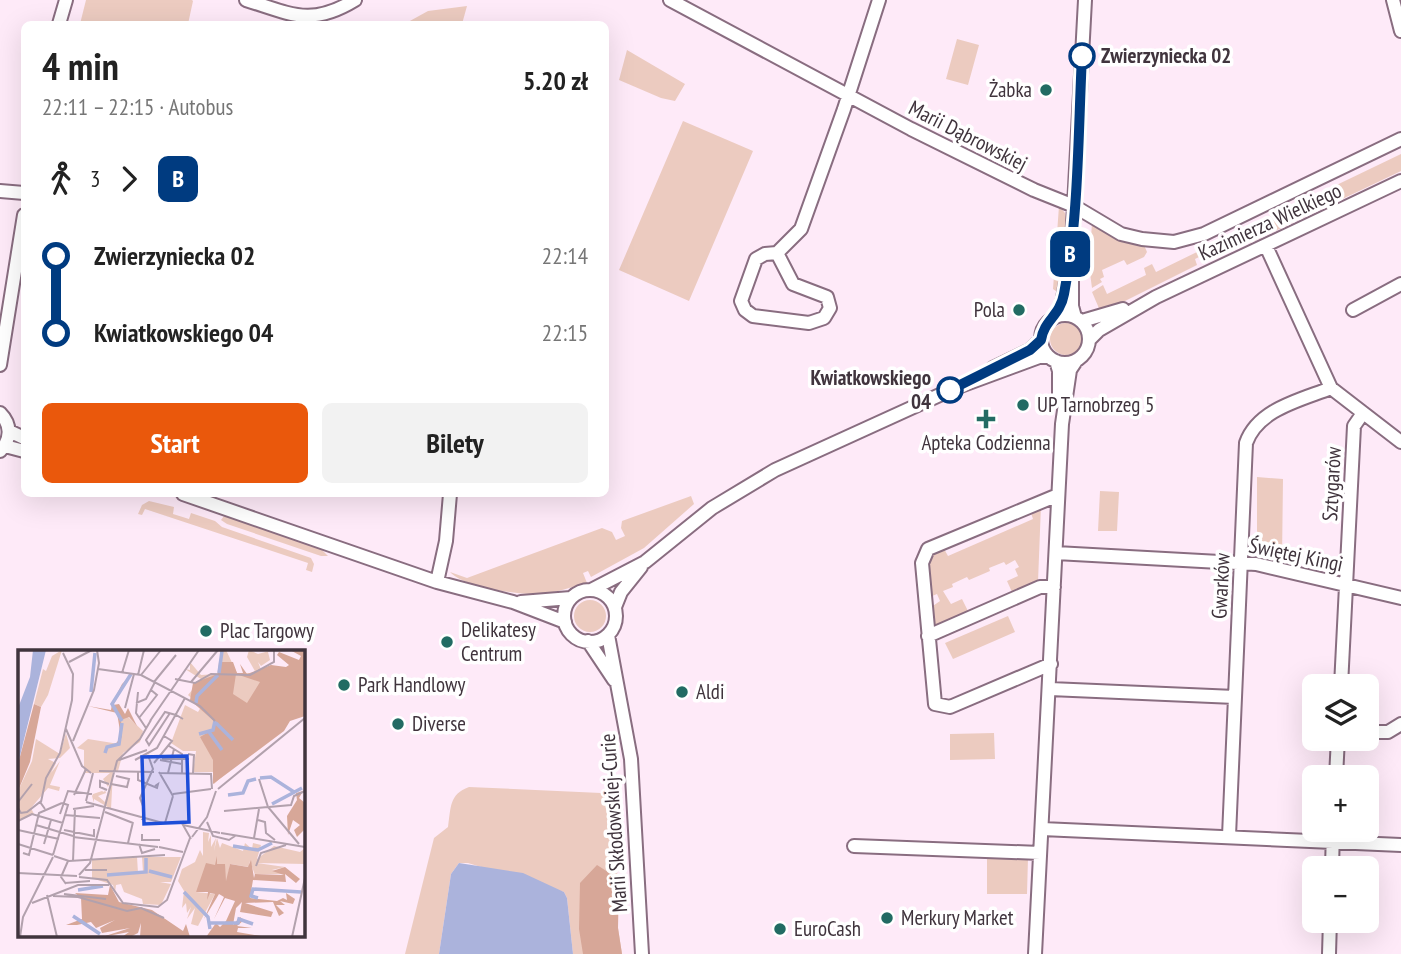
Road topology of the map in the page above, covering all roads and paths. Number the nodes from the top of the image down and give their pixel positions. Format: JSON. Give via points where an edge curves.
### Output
{"nodes":[{"id":1,"x":66,"y":0,"type":"edge"},
{"id":2,"x":246,"y":0,"type":"edge"},
{"id":3,"x":355,"y":0,"type":"edge"},
{"id":4,"x":670,"y":0,"type":"edge"},
{"id":5,"x":879,"y":0,"type":"edge"},
{"id":6,"x":1085,"y":0,"type":"edge"},
{"id":7,"x":1393,"y":0,"type":"edge"},
{"id":8,"x":61,"y":21,"type":"edge"},
{"id":9,"x":1401,"y":31,"type":"edge"},
{"id":10,"x":848,"y":96,"type":"junction"},
{"id":11,"x":1401,"y":139,"type":"edge"},
{"id":12,"x":1401,"y":181,"type":"edge"},
{"id":13,"x":0,"y":191,"type":"edge"},
{"id":14,"x":21,"y":193,"type":"edge"},
{"id":15,"x":1074,"y":206,"type":"junction"},
{"id":16,"x":21,"y":231,"type":"edge"},
{"id":17,"x":1072,"y":243,"type":"junction"},
{"id":18,"x":1266,"y":246,"type":"junction"},
{"id":19,"x":777,"y":253,"type":"junction"},
{"id":20,"x":13,"y":274,"type":"junction"},
{"id":21,"x":1401,"y":285,"type":"edge"},
{"id":22,"x":1156,"y":297,"type":"junction"},
{"id":23,"x":1353,"y":310,"type":"dead end"},
{"id":24,"x":1055,"y":317,"type":"junction"},
{"id":25,"x":1078,"y":319,"type":"junction"},
{"id":26,"x":0,"y":321,"type":"edge"},
{"id":27,"x":1041,"y":340,"type":"junction"},
{"id":28,"x":1089,"y":340,"type":"junction"},
{"id":29,"x":1052,"y":359,"type":"junction"},
{"id":30,"x":1076,"y":361,"type":"junction"},
{"id":31,"x":0,"y":365,"type":"edge"},
{"id":32,"x":955,"y":388,"type":"junction"},
{"id":33,"x":1331,"y":388,"type":"junction"},
{"id":34,"x":0,"y":412,"type":"edge"},
{"id":35,"x":1363,"y":413,"type":"junction"},
{"id":36,"x":1062,"y":424,"type":"junction"},
{"id":37,"x":9,"y":431,"type":"junction"},
{"id":38,"x":21,"y":437,"type":"edge"},
{"id":39,"x":1401,"y":442,"type":"edge"},
{"id":40,"x":2,"y":448,"type":"edge"},
{"id":41,"x":21,"y":451,"type":"edge"},
{"id":42,"x":1058,"y":495,"type":"junction"},
{"id":43,"x":192,"y":497,"type":"edge"},
{"id":44,"x":450,"y":497,"type":"edge"},
{"id":45,"x":1056,"y":553,"type":"junction"},
{"id":46,"x":646,"y":562,"type":"junction"},
{"id":47,"x":1242,"y":562,"type":"junction"},
{"id":48,"x":437,"y":582,"type":"junction"},
{"id":49,"x":1345,"y":585,"type":"junction"},
{"id":50,"x":1054,"y":587,"type":"junction"},
{"id":51,"x":591,"y":590,"type":"junction"},
{"id":52,"x":571,"y":598,"type":"junction"},
{"id":53,"x":1401,"y":598,"type":"edge"},
{"id":54,"x":513,"y":602,"type":"junction"},
{"id":55,"x":615,"y":607,"type":"junction"},
{"id":56,"x":565,"y":622,"type":"junction"},
{"id":57,"x":608,"y":635,"type":"junction"},
{"id":58,"x":928,"y":636,"type":"junction"},
{"id":59,"x":588,"y":641,"type":"junction"},
{"id":60,"x":1051,"y":664,"type":"junction"},
{"id":61,"x":1341,"y":674,"type":"edge"},
{"id":62,"x":619,"y":690,"type":"junction"},
{"id":63,"x":1050,"y":690,"type":"junction"},
{"id":64,"x":1235,"y":697,"type":"junction"},
{"id":65,"x":1401,"y":724,"type":"edge"},
{"id":66,"x":1379,"y":732,"type":"edge"},
{"id":67,"x":1042,"y":829,"type":"junction"},
{"id":68,"x":1302,"y":835,"type":"edge"},
{"id":69,"x":1229,"y":836,"type":"junction"},
{"id":70,"x":1379,"y":842,"type":"edge"},
{"id":71,"x":1401,"y":845,"type":"edge"},
{"id":72,"x":854,"y":846,"type":"dead end"},
{"id":73,"x":1040,"y":853,"type":"junction"},
{"id":74,"x":1330,"y":933,"type":"edge"},
{"id":75,"x":642,"y":954,"type":"edge"},
{"id":76,"x":1035,"y":954,"type":"edge"},
{"id":77,"x":1329,"y":954,"type":"edge"}],
"edges":[{"from":1,"to":8,"type":"street"},
{"from":2,"to":3,"type":"street","via":[[313,17]]},
{"from":4,"to":10,"type":"street","name":"Marii Dąbrowskiej"},
{"from":5,"to":10,"type":"street"},
{"from":6,"to":15,"type":"street"},
{"from":7,"to":9,"type":"street"},
{"from":10,"to":15,"type":"street","name":"Marii Dąbrowskiej","via":[[1002,175]]},
{"from":10,"to":19,"type":"street","via":[[801,229]]},
{"from":11,"to":15,"type":"street","name":"Marii Dąbrowskiej","via":[[1204,234],[1174,242],[1121,234]]},
{"from":12,"to":18,"type":"street","name":"Kazimierza Wielkiego"},
{"from":13,"to":14,"type":"street"},
{"from":15,"to":17,"type":"street"},
{"from":16,"to":20,"type":"street"},
{"from":17,"to":24,"type":"street","via":[[1065,293]]},
{"from":17,"to":25,"type":"street","via":[[1072,306]]},
{"from":18,"to":22,"type":"street","name":"Kazimierza Wielkiego"},
{"from":18,"to":33,"type":"street"},
{"from":19,"to":19,"type":"street","via":[[756,259],[741,301],[745,310],[753,316],[809,323],[824,318],[831,308],[827,297],[793,285]]},
{"from":20,"to":26,"type":"street"},
{"from":20,"to":31,"type":"street"},
{"from":21,"to":23,"type":"street"},
{"from":22,"to":25,"type":"street","via":[[1103,316]]},
{"from":22,"to":28,"type":"street"},
{"from":24,"to":25,"type":"street"},
{"from":24,"to":27,"type":"street"},
{"from":25,"to":28,"type":"street"},
{"from":27,"to":29,"type":"street"},
{"from":27,"to":32,"type":"street"},
{"from":28,"to":30,"type":"street"},
{"from":29,"to":30,"type":"street"},
{"from":29,"to":32,"type":"street","via":[[1038,357]]},
{"from":29,"to":36,"type":"street","via":[[1059,371]]},
{"from":30,"to":36,"type":"street","via":[[1070,370]]},
{"from":32,"to":46,"type":"street","via":[[748,485]]},
{"from":33,"to":35,"type":"street"},
{"from":33,"to":47,"type":"street","name":"Gwarków","via":[[1276,410],[1249,435]]},
{"from":34,"to":37,"type":"street"},
{"from":35,"to":39,"type":"street"},
{"from":35,"to":49,"type":"street","name":"Sztygarów","via":[[1354,426]]},
{"from":36,"to":42,"type":"street"},
{"from":37,"to":38,"type":"street"},
{"from":37,"to":40,"type":"street"},
{"from":40,"to":41,"type":"street"},
{"from":42,"to":45,"type":"street"},
{"from":42,"to":58,"type":"street","via":[[928,549],[922,563]]},
{"from":43,"to":48,"type":"street"},
{"from":44,"to":48,"type":"street"},
{"from":45,"to":47,"type":"street","name":"Świętej Kingi"},
{"from":45,"to":50,"type":"street"},
{"from":46,"to":51,"type":"street"},
{"from":46,"to":55,"type":"street","via":[[621,592]]},
{"from":47,"to":49,"type":"street","name":"Świętej Kingi"},
{"from":47,"to":64,"type":"street","name":"Gwarków"},
{"from":48,"to":54,"type":"street"},
{"from":49,"to":53,"type":"street","name":"Świętej Kingi"},
{"from":49,"to":61,"type":"street","name":"Sztygarów"},
{"from":50,"to":58,"type":"street","via":[[1040,587]]},
{"from":50,"to":60,"type":"street"},
{"from":51,"to":52,"type":"street"},
{"from":51,"to":55,"type":"street","via":[[605,594]]},
{"from":52,"to":54,"type":"street"},
{"from":52,"to":56,"type":"street"},
{"from":54,"to":56,"type":"street"},
{"from":55,"to":57,"type":"street","via":[[615,625]]},
{"from":56,"to":59,"type":"street","via":[[575,636]]},
{"from":57,"to":59,"type":"street"},
{"from":57,"to":62,"type":"street","name":"Marii Skłodowskiej-Curie"},
{"from":58,"to":60,"type":"street","via":[[935,704],[950,707]]},
{"from":59,"to":62,"type":"street"},
{"from":60,"to":63,"type":"street"},
{"from":62,"to":75,"type":"street","name":"Marii Skłodowskiej-Curie","via":[[632,768]]},
{"from":63,"to":64,"type":"street"},
{"from":63,"to":67,"type":"street"},
{"from":64,"to":69,"type":"street","name":"Gwarków"},
{"from":65,"to":66,"type":"street"},
{"from":67,"to":69,"type":"street"},
{"from":67,"to":73,"type":"street"},
{"from":68,"to":69,"type":"street"},
{"from":70,"to":71,"type":"street"},
{"from":72,"to":73,"type":"street"},
{"from":73,"to":76,"type":"street"},
{"from":74,"to":77,"type":"street"}]}
